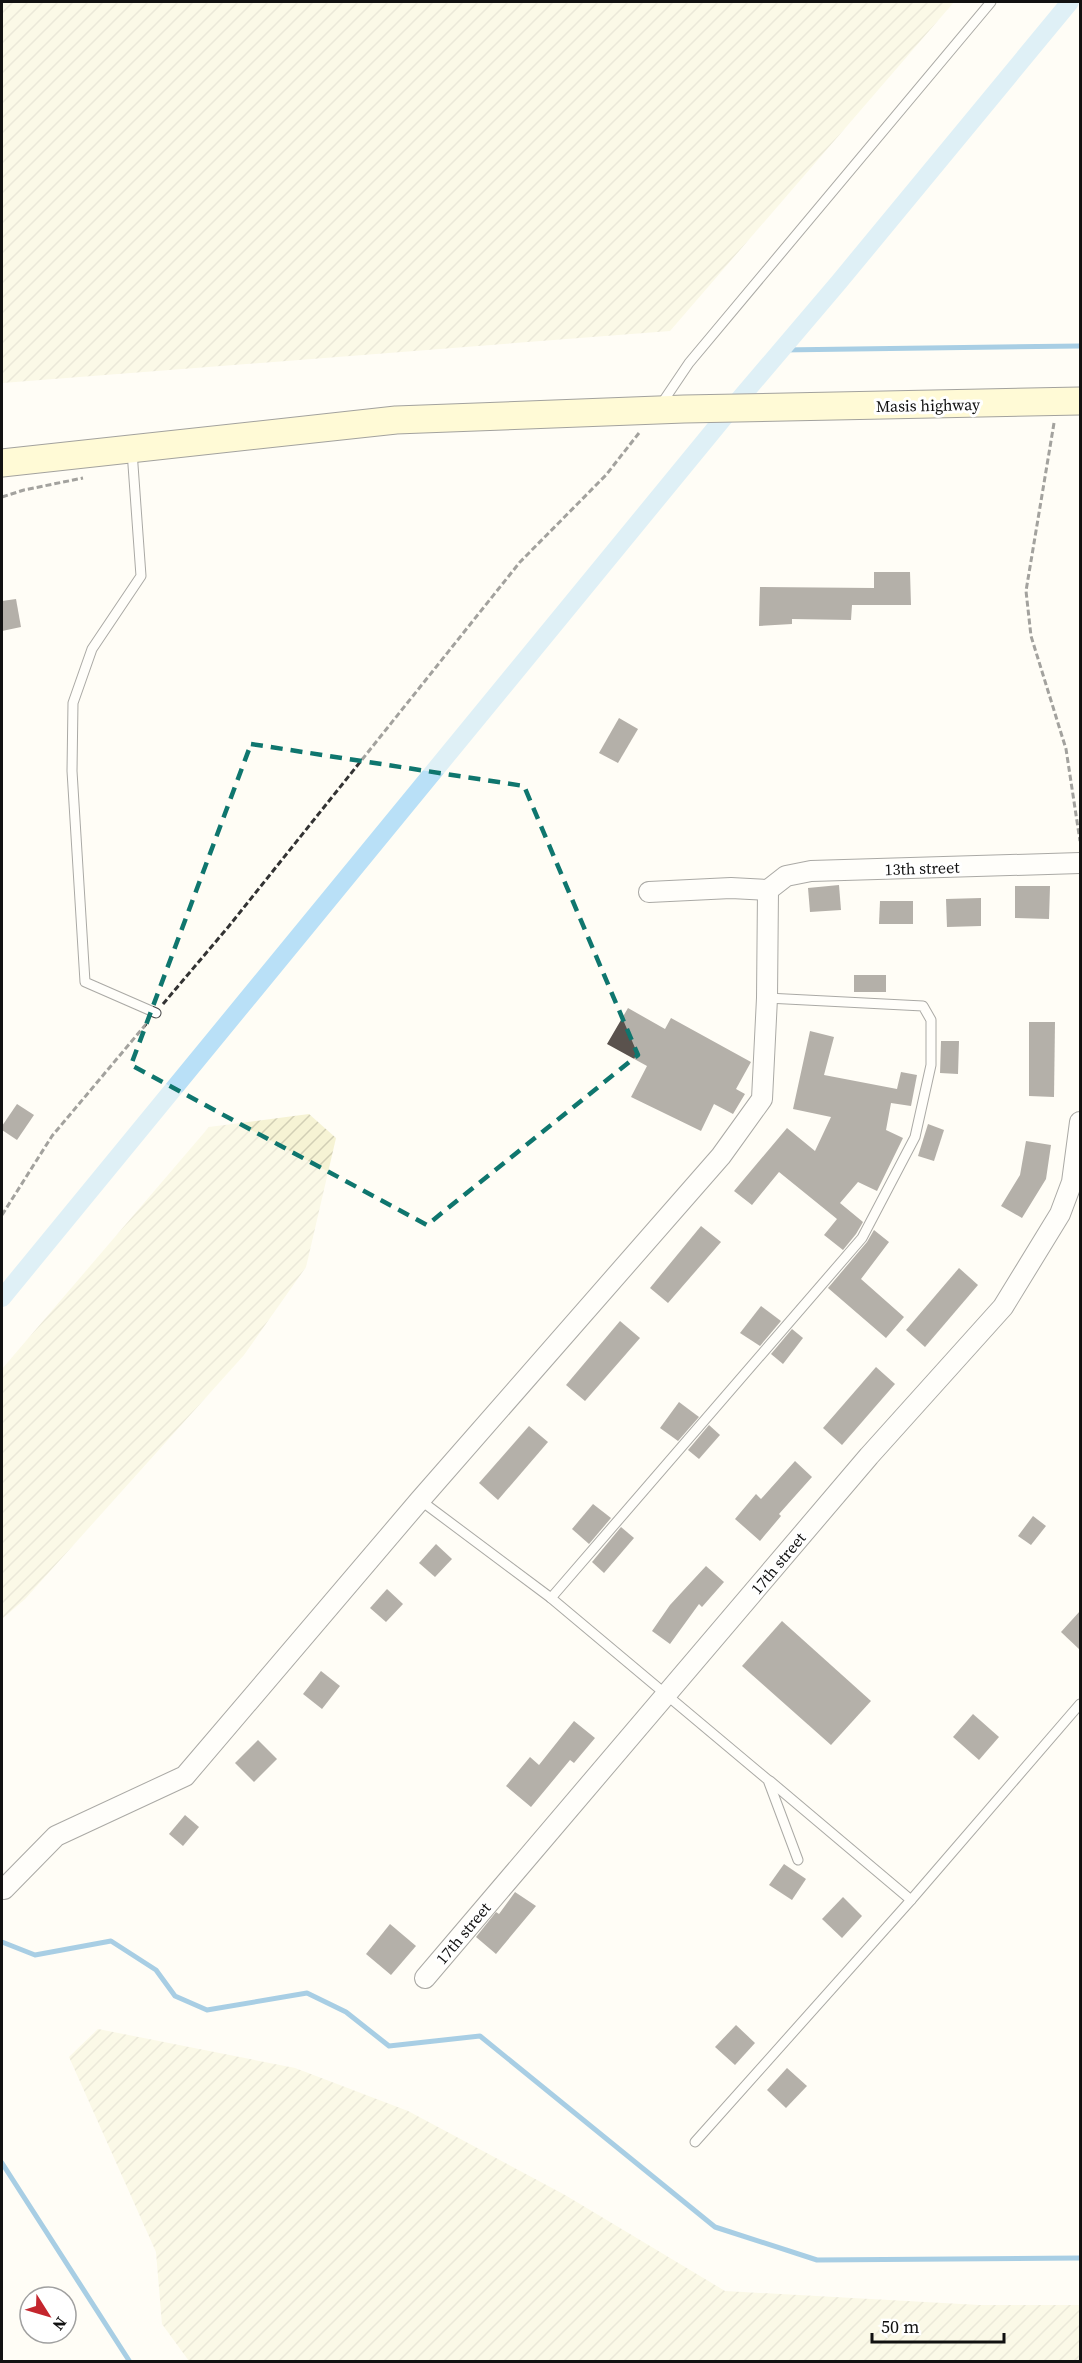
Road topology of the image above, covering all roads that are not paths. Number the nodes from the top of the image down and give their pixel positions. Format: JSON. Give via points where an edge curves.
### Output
{"nodes":[{"id":1,"x":991,"y":2,"type":"edge"},
{"id":2,"x":1068,"y":402,"type":"edge"},
{"id":3,"x":657,"y":411,"type":"junction"},
{"id":4,"x":132,"y":448,"type":"junction"},
{"id":5,"x":2,"y":464,"type":"edge"},
{"id":6,"x":1080,"y":863,"type":"edge"},
{"id":7,"x":768,"y":890,"type":"junction"},
{"id":8,"x":649,"y":892,"type":"dead end"},
{"id":9,"x":767,"y":998,"type":"junction"},
{"id":10,"x":156,"y":1013,"type":"road end"},
{"id":11,"x":1080,"y":1122,"type":"edge"},
{"id":12,"x":420,"y":1500,"type":"junction"},
{"id":13,"x":551,"y":1598,"type":"junction"},
{"id":14,"x":666,"y":1694,"type":"junction"},
{"id":15,"x":1080,"y":1704,"type":"edge"},
{"id":16,"x":768,"y":1780,"type":"junction"},
{"id":17,"x":798,"y":1860,"type":"dead end"},
{"id":18,"x":4,"y":1889,"type":"dead end"},
{"id":19,"x":911,"y":1900,"type":"junction"},
{"id":20,"x":425,"y":1978,"type":"dead end"},
{"id":21,"x":695,"y":2142,"type":"dead end"}],
"edges":[{"from":1,"to":3,"type":"lane","via":[[689,363]]},
{"from":2,"to":3,"type":"main road","name":"Masis highway"},
{"from":3,"to":4,"type":"main road","name":"Masis highway","via":[[396,420]]},
{"from":4,"to":5,"type":"main road","name":"Masis highway"},
{"from":4,"to":10,"type":"lane","via":[[141,576],[92,649],[72,703],[72,771],[85,982]]},
{"from":6,"to":7,"type":"street","name":"13th street","via":[[811,871],[786,876]]},
{"from":7,"to":8,"type":"street"},
{"from":7,"to":9,"type":"street"},
{"from":9,"to":12,"type":"street","via":[[762,1099],[721,1156]]},
{"from":9,"to":13,"type":"lane","via":[[923,1005],[931,1020],[931,1065],[915,1137],[862,1238]]},
{"from":11,"to":14,"type":"street","name":"17th street","via":[[1072,1182],[1060,1214],[1003,1307],[869,1456]]},
{"from":12,"to":13,"type":"lane"},
{"from":12,"to":18,"type":"street","via":[[185,1776],[56,1836]]},
{"from":13,"to":14,"type":"lane"},
{"from":14,"to":16,"type":"lane"},
{"from":14,"to":20,"type":"street","name":"17th street"},
{"from":15,"to":19,"type":"lane"},
{"from":16,"to":17,"type":"lane"},
{"from":16,"to":19,"type":"lane"},
{"from":19,"to":21,"type":"lane"}]}
